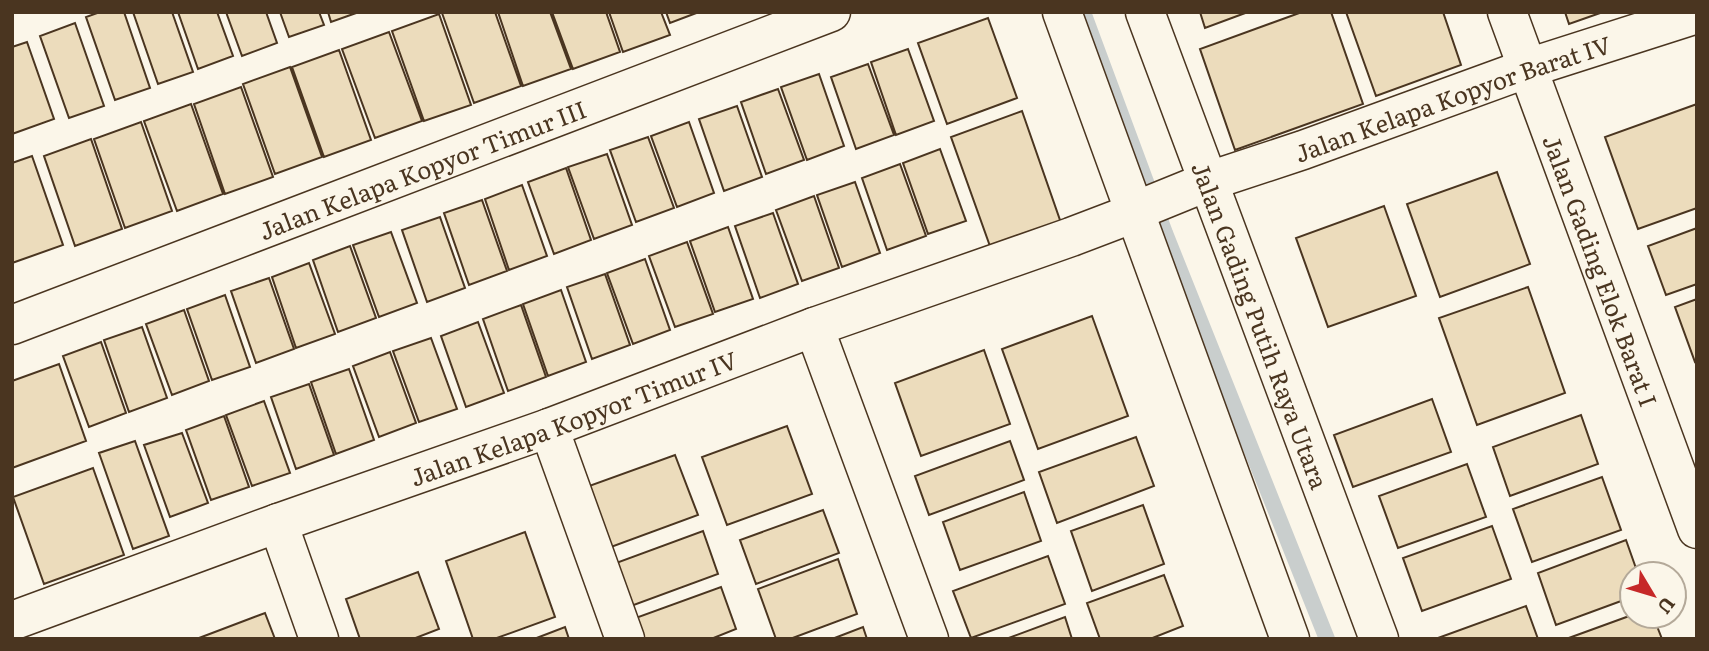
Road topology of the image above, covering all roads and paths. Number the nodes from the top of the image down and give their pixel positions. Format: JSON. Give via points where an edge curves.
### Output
{"nodes":[{"id":1,"x":831,"y":12,"type":"edge"},
{"id":2,"x":1062,"y":12,"type":"edge"},
{"id":3,"x":1145,"y":12,"type":"edge"},
{"id":4,"x":1507,"y":12,"type":"edge"},
{"id":5,"x":1697,"y":14,"type":"edge"},
{"id":6,"x":1528,"y":68,"type":"junction"},
{"id":7,"x":1203,"y":184,"type":"junction"},
{"id":8,"x":1140,"y":210,"type":"junction"},
{"id":9,"x":12,"y":326,"type":"edge"},
{"id":10,"x":814,"y":327,"type":"junction"},
{"id":11,"x":549,"y":428,"type":"junction"},
{"id":12,"x":278,"y":523,"type":"junction"},
{"id":13,"x":1697,"y":529,"type":"edge"},
{"id":14,"x":12,"y":621,"type":"edge"},
{"id":15,"x":319,"y":639,"type":"edge"},
{"id":16,"x":625,"y":639,"type":"edge"},
{"id":17,"x":929,"y":639,"type":"edge"},
{"id":18,"x":1290,"y":639,"type":"edge"},
{"id":19,"x":1379,"y":639,"type":"edge"}],
"edges":[{"from":1,"to":9,"type":"street","name":"Jalan Kelapa Kopyor Timur III"},
{"from":2,"to":8,"type":"street"},
{"from":3,"to":7,"type":"street","name":"Jalan Gading Putih Raya Utara"},
{"from":4,"to":6,"type":"street","name":"Jalan Gading Elok Barat I"},
{"from":5,"to":6,"type":"street","name":"Jalan Kelapa Kopyor Barat IV"},
{"from":6,"to":7,"type":"street","name":"Jalan Kelapa Kopyor Barat IV"},
{"from":6,"to":13,"type":"street","name":"Jalan Gading Elok Barat I"},
{"from":7,"to":8,"type":"street","name":"Jalan Kelapa Kopyor Barat IV"},
{"from":7,"to":19,"type":"street","name":"Jalan Gading Putih Raya Utara"},
{"from":8,"to":10,"type":"street","name":"Jalan Kelapa Kopyor Timur IV"},
{"from":8,"to":18,"type":"street"},
{"from":10,"to":11,"type":"street","name":"Jalan Kelapa Kopyor Timur IV"},
{"from":10,"to":17,"type":"street"},
{"from":11,"to":12,"type":"street","name":"Jalan Kelapa Kopyor Timur IV"},
{"from":11,"to":16,"type":"street"},
{"from":12,"to":14,"type":"street","name":"Jalan Kelapa Kopyor Timur IV"},
{"from":12,"to":15,"type":"street"}]}
